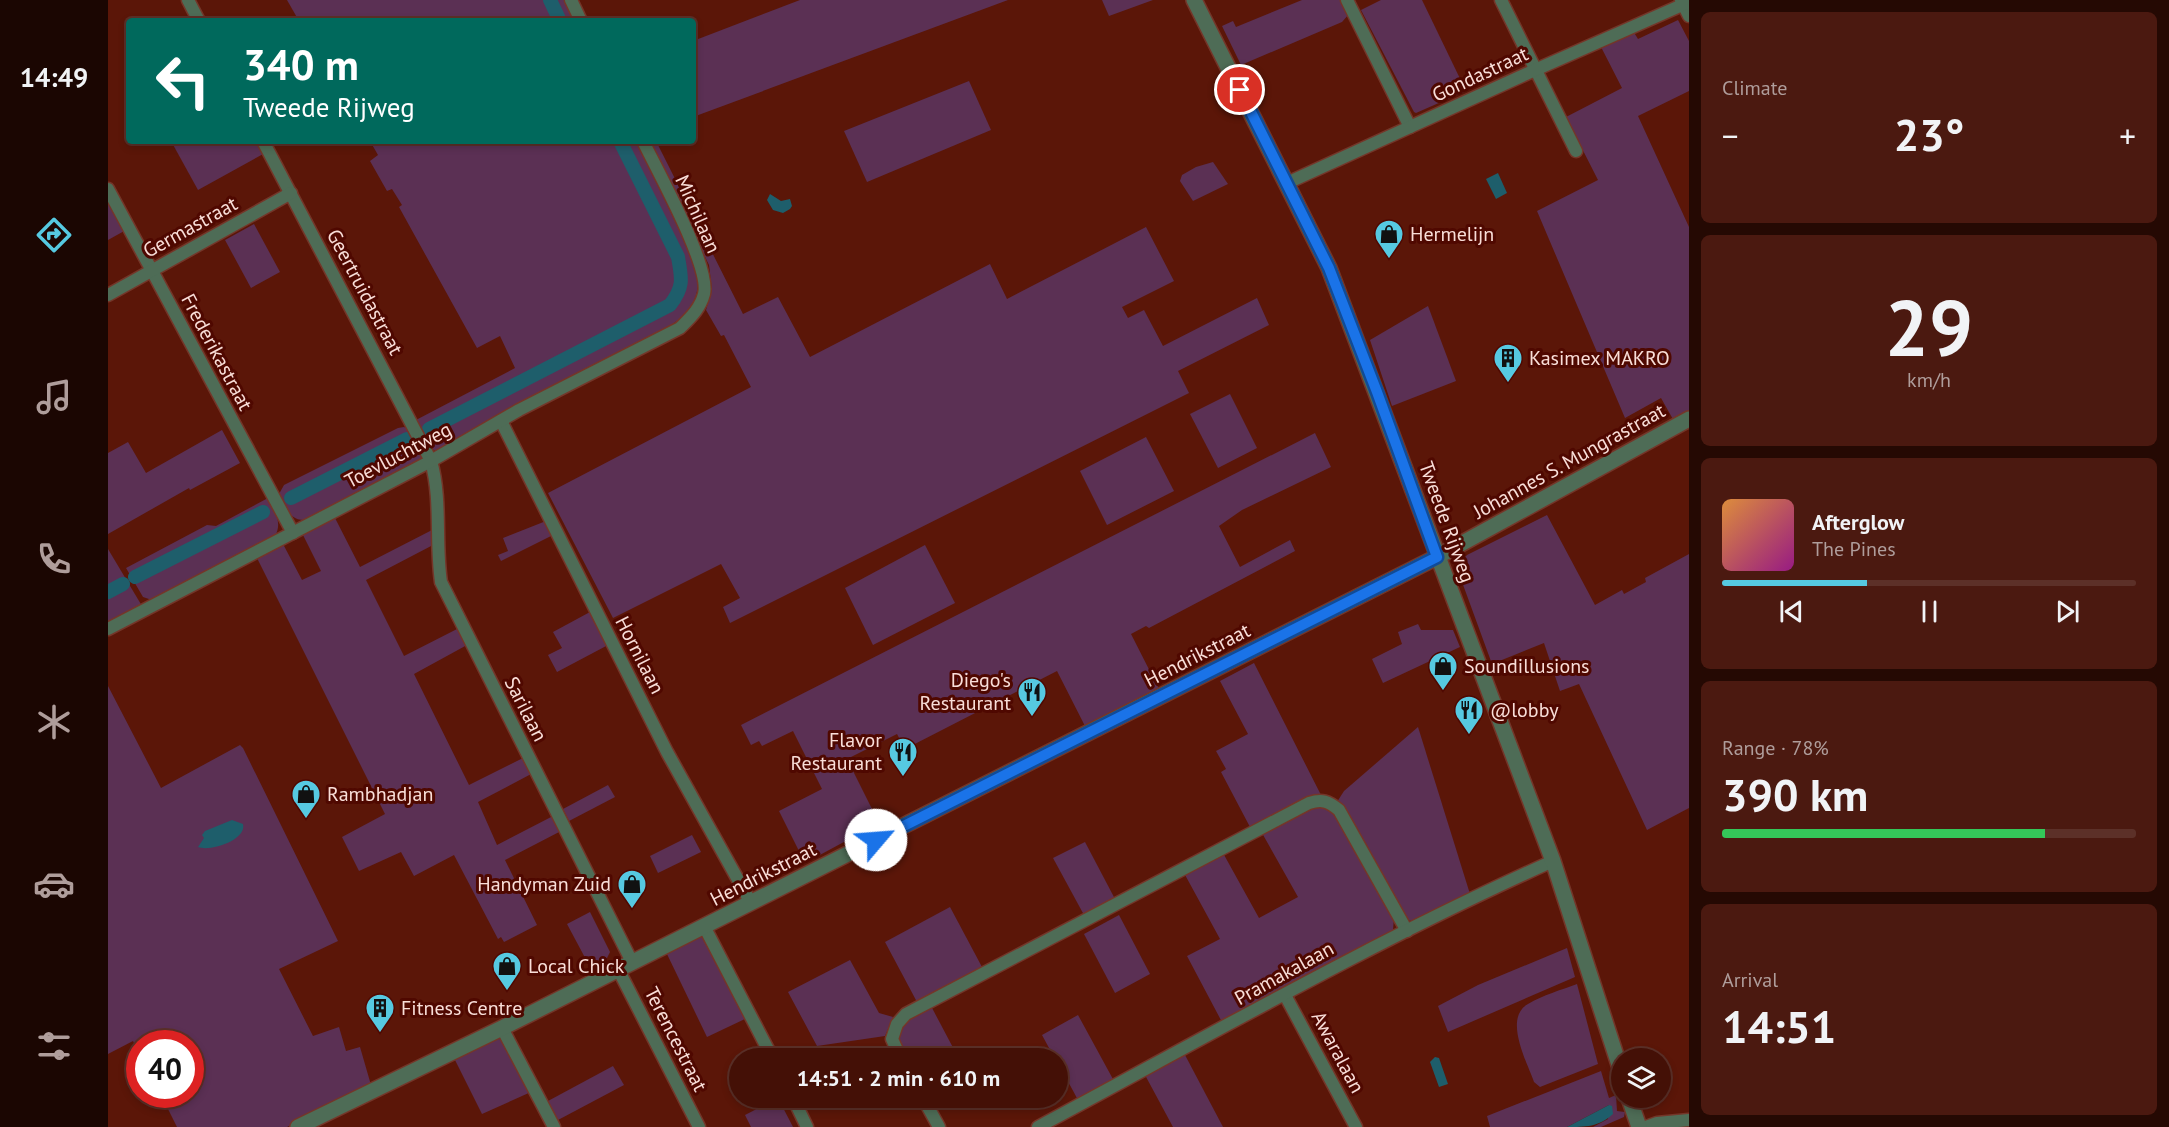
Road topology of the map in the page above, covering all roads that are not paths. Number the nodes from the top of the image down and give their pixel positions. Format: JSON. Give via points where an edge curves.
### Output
{"nodes":[{"id":1,"x":188,"y":0,"type":"edge"},
{"id":2,"x":571,"y":0,"type":"edge"},
{"id":3,"x":1194,"y":0,"type":"edge"},
{"id":4,"x":1347,"y":0,"type":"edge"},
{"id":5,"x":1501,"y":0,"type":"edge"},
{"id":6,"x":1686,"y":6,"type":"edge"},
{"id":7,"x":197,"y":18,"type":"edge"},
{"id":8,"x":580,"y":18,"type":"edge"},
{"id":9,"x":1535,"y":70,"type":"junction"},
{"id":10,"x":1410,"y":127,"type":"junction"},
{"id":11,"x":265,"y":144,"type":"edge"},
{"id":12,"x":644,"y":144,"type":"edge"},
{"id":13,"x":1576,"y":151,"type":"dead end"},
{"id":14,"x":1287,"y":183,"type":"junction"},
{"id":15,"x":108,"y":189,"type":"edge"},
{"id":16,"x":291,"y":193,"type":"junction"},
{"id":17,"x":151,"y":270,"type":"junction"},
{"id":18,"x":108,"y":295,"type":"edge"},
{"id":19,"x":699,"y":305,"type":"joint"},
{"id":20,"x":1689,"y":419,"type":"edge"},
{"id":21,"x":501,"y":421,"type":"junction"},
{"id":22,"x":431,"y":461,"type":"junction"},
{"id":23,"x":293,"y":532,"type":"junction"},
{"id":24,"x":1437,"y":557,"type":"junction"},
{"id":25,"x":108,"y":629,"type":"edge"},
{"id":26,"x":1553,"y":861,"type":"junction"},
{"id":27,"x":751,"y":903,"type":"junction"},
{"id":28,"x":704,"y":926,"type":"junction"},
{"id":29,"x":1407,"y":931,"type":"junction"},
{"id":30,"x":625,"y":965,"type":"junction"},
{"id":31,"x":1285,"y":995,"type":"junction"},
{"id":32,"x":502,"y":1028,"type":"junction"},
{"id":33,"x":766,"y":1048,"type":"edge"},
{"id":34,"x":896,"y":1048,"type":"edge"},
{"id":35,"x":1614,"y":1048,"type":"edge"},
{"id":36,"x":798,"y":1108,"type":"edge"},
{"id":37,"x":929,"y":1108,"type":"edge"},
{"id":38,"x":1632,"y":1108,"type":"edge"},
{"id":39,"x":1689,"y":1120,"type":"edge"},
{"id":40,"x":319,"y":1122,"type":"edge"},
{"id":41,"x":298,"y":1127,"type":"edge"},
{"id":42,"x":554,"y":1127,"type":"edge"},
{"id":43,"x":699,"y":1127,"type":"edge"},
{"id":44,"x":807,"y":1127,"type":"edge"},
{"id":45,"x":939,"y":1127,"type":"edge"},
{"id":46,"x":1038,"y":1127,"type":"edge"},
{"id":47,"x":1356,"y":1127,"type":"edge"},
{"id":48,"x":1639,"y":1127,"type":"edge"},
{"id":49,"x":1646,"y":1127,"type":"edge"}],
"edges":[{"from":1,"to":7,"type":"street"},
{"from":2,"to":8,"type":"street"},
{"from":3,"to":14,"type":"street","name":"Tweede Rijweg"},
{"from":4,"to":10,"type":"street"},
{"from":5,"to":9,"type":"street"},
{"from":6,"to":9,"type":"street","name":"Gondastraat"},
{"from":9,"to":10,"type":"street","name":"Gondastraat"},
{"from":9,"to":13,"type":"street"},
{"from":10,"to":14,"type":"street","name":"Gondastraat"},
{"from":11,"to":16,"type":"street","name":"Geertruidastraat"},
{"from":12,"to":19,"type":"street","name":"Michilaan","via":[[697,253],[704,279]]},
{"from":14,"to":24,"type":"street","name":"Tweede Rijweg","via":[[1329,268]]},
{"from":15,"to":17,"type":"street","name":"Frederikastraat"},
{"from":16,"to":17,"type":"street","name":"Germastraat"},
{"from":16,"to":22,"type":"street","name":"Geertruidastraat"},
{"from":17,"to":18,"type":"street","name":"Germastraat"},
{"from":17,"to":23,"type":"street","name":"Frederikastraat"},
{"from":19,"to":21,"type":"street","name":"Toevluchtweg","via":[[680,328]]},
{"from":20,"to":24,"type":"street","name":"Johannes S. Mungrastraat"},
{"from":21,"to":22,"type":"street","name":"Toevluchtweg"},
{"from":21,"to":27,"type":"street","name":"Hornilaan","via":[[667,752]]},
{"from":22,"to":23,"type":"street","name":"Toevluchtweg"},
{"from":22,"to":30,"type":"street","name":"Sarilaan","via":[[437,485],[441,582]]},
{"from":23,"to":25,"type":"street","name":"Toevluchtweg"},
{"from":24,"to":26,"type":"street","name":"Tweede Rijweg"},
{"from":24,"to":27,"type":"street","name":"Hendrikstraat"},
{"from":26,"to":29,"type":"street","name":"Pramakalaan"},
{"from":26,"to":35,"type":"street","name":"Tweede Rijweg"},
{"from":27,"to":28,"type":"street","name":"Hendrikstraat"},
{"from":28,"to":30,"type":"street","name":"Hendrikstraat"},
{"from":28,"to":33,"type":"street"},
{"from":29,"to":31,"type":"street","name":"Pramakalaan"},
{"from":29,"to":34,"type":"street","via":[[1339,810],[1326,801],[1309,803],[906,1014],[892,1039]]},
{"from":30,"to":32,"type":"street","name":"Hendrikstraat"},
{"from":30,"to":43,"type":"street","name":"Terencestraat"},
{"from":31,"to":46,"type":"street","name":"Pramakalaan"},
{"from":31,"to":47,"type":"street","name":"Awaralaan"},
{"from":32,"to":40,"type":"street","name":"Hendrikstraat"},
{"from":32,"to":42,"type":"street"},
{"from":36,"to":44,"type":"street"},
{"from":37,"to":45,"type":"street"},
{"from":38,"to":48,"type":"street"},
{"from":39,"to":49,"type":"street"},
{"from":40,"to":41,"type":"street","name":"Hendrikstraat"}]}
